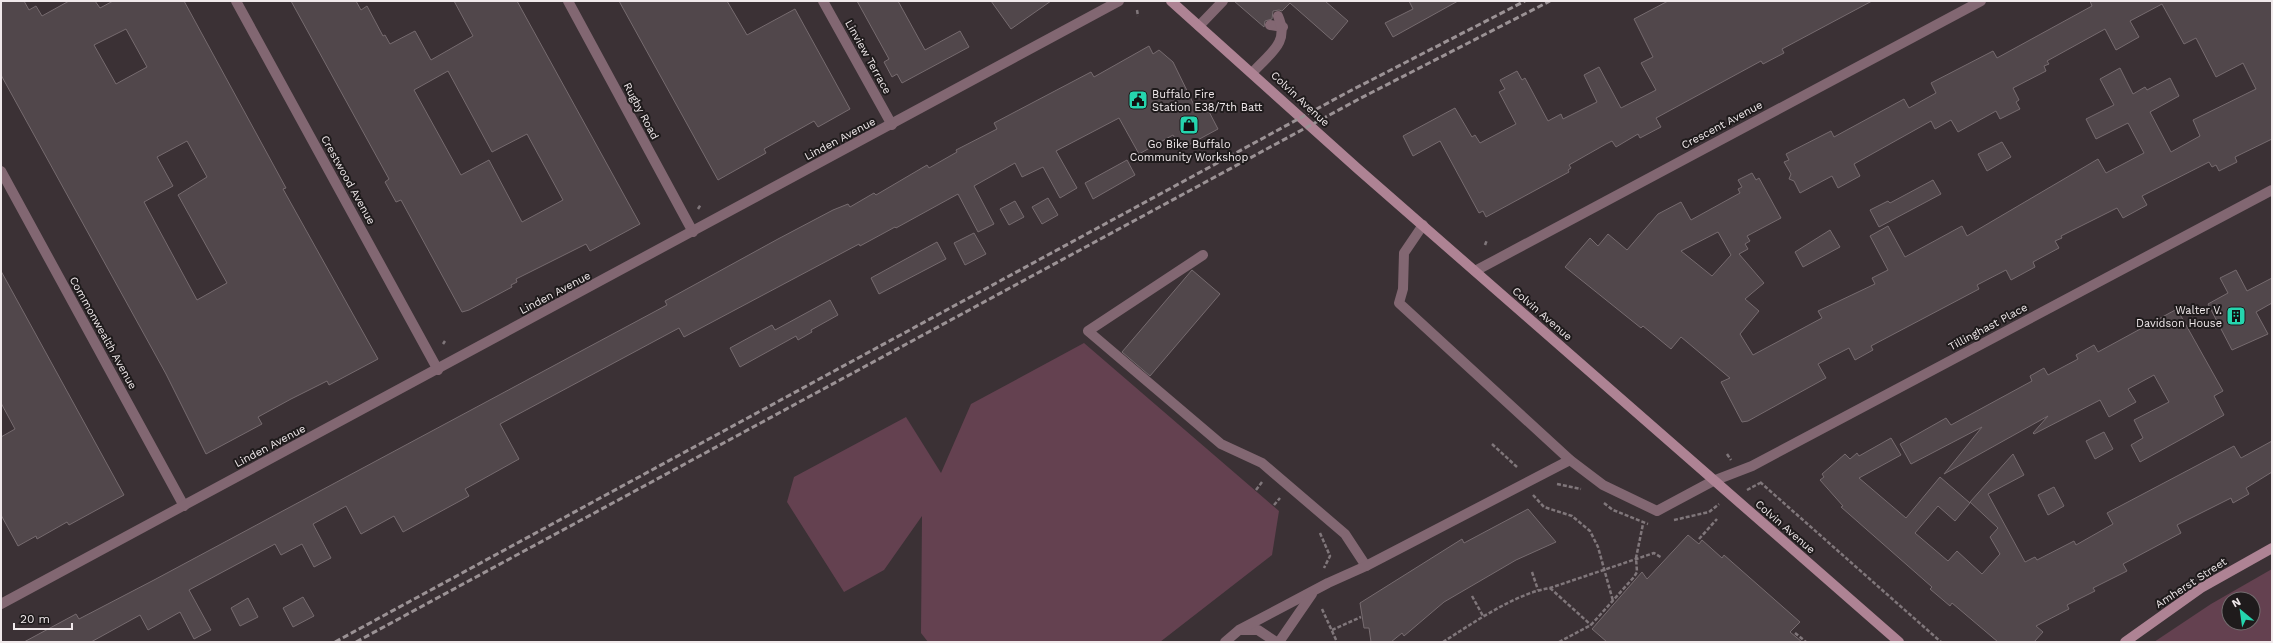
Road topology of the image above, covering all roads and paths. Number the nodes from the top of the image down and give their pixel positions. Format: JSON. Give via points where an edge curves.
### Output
{"nodes":[{"id":1,"x":236,"y":1,"type":"edge"},
{"id":2,"x":568,"y":1,"type":"edge"},
{"id":3,"x":823,"y":1,"type":"edge"},
{"id":4,"x":1119,"y":1,"type":"edge"},
{"id":5,"x":1171,"y":1,"type":"edge"},
{"id":6,"x":1223,"y":1,"type":"edge"},
{"id":7,"x":1981,"y":1,"type":"edge"},
{"id":8,"x":1137,"y":10,"type":"dead end"},
{"id":9,"x":1138,"y":16,"type":"dead end"},
{"id":10,"x":1278,"y":16,"type":"dead end"},
{"id":11,"x":1270,"y":25,"type":"dead end"},
{"id":12,"x":1199,"y":26,"type":"junction"},
{"id":13,"x":1284,"y":27,"type":"junction"},
{"id":14,"x":1253,"y":72,"type":"junction"},
{"id":15,"x":892,"y":125,"type":"junction"},
{"id":16,"x":1,"y":171,"type":"edge"},
{"id":17,"x":2272,"y":190,"type":"edge"},
{"id":18,"x":701,"y":204,"type":"dead end"},
{"id":19,"x":698,"y":209,"type":"dead end"},
{"id":20,"x":1423,"y":225,"type":"junction"},
{"id":21,"x":693,"y":232,"type":"junction"},
{"id":22,"x":1486,"y":240,"type":"dead end"},
{"id":23,"x":1485,"y":245,"type":"dead end"},
{"id":24,"x":1203,"y":256,"type":"dead end"},
{"id":25,"x":1475,"y":271,"type":"junction"},
{"id":26,"x":445,"y":340,"type":"dead end"},
{"id":27,"x":443,"y":344,"type":"dead end"},
{"id":28,"x":438,"y":370,"type":"junction"},
{"id":29,"x":1492,"y":444,"type":"dead end"},
{"id":30,"x":1570,"y":460,"type":"junction"},
{"id":31,"x":1517,"y":467,"type":"dead end"},
{"id":32,"x":1258,"y":479,"type":"dead end"},
{"id":33,"x":1713,"y":481,"type":"junction"},
{"id":34,"x":1262,"y":482,"type":"junction"},
{"id":35,"x":1268,"y":488,"type":"dead end"},
{"id":36,"x":1751,"y":488,"type":"dead end"},
{"id":37,"x":1256,"y":490,"type":"dead end"},
{"id":38,"x":1531,"y":490,"type":"dead end"},
{"id":39,"x":1274,"y":493,"type":"dead end"},
{"id":40,"x":1280,"y":498,"type":"junction"},
{"id":41,"x":1286,"y":502,"type":"dead end"},
{"id":42,"x":1274,"y":505,"type":"dead end"},
{"id":43,"x":184,"y":506,"type":"junction"},
{"id":44,"x":1715,"y":506,"type":"dead end"},
{"id":45,"x":1709,"y":512,"type":"dead end"},
{"id":46,"x":1717,"y":519,"type":"dead end"},
{"id":47,"x":1643,"y":524,"type":"dead end"},
{"id":48,"x":1318,"y":530,"type":"dead end"},
{"id":49,"x":1699,"y":539,"type":"dead end"},
{"id":50,"x":2272,"y":548,"type":"edge"},
{"id":51,"x":1636,"y":558,"type":"junction"},
{"id":52,"x":1662,"y":558,"type":"dead end"},
{"id":53,"x":1366,"y":566,"type":"junction"},
{"id":54,"x":1604,"y":569,"type":"junction"},
{"id":55,"x":1321,"y":570,"type":"dead end"},
{"id":56,"x":1532,"y":572,"type":"dead end"},
{"id":57,"x":1550,"y":588,"type":"junction"},
{"id":58,"x":1538,"y":590,"type":"junction"},
{"id":59,"x":1313,"y":592,"type":"junction"},
{"id":60,"x":1472,"y":596,"type":"dead end"},
{"id":61,"x":1614,"y":602,"type":"junction"},
{"id":62,"x":1,"y":604,"type":"edge"},
{"id":63,"x":1322,"y":609,"type":"dead end"},
{"id":64,"x":1483,"y":616,"type":"junction"},
{"id":65,"x":1361,"y":617,"type":"dead end"},
{"id":66,"x":1591,"y":625,"type":"junction"},
{"id":67,"x":1239,"y":630,"type":"junction"},
{"id":68,"x":1332,"y":630,"type":"junction"},
{"id":69,"x":1795,"y":633,"type":"dead end"},
{"id":70,"x":1225,"y":642,"type":"edge"},
{"id":71,"x":1276,"y":642,"type":"edge"},
{"id":72,"x":1279,"y":642,"type":"edge"},
{"id":73,"x":1337,"y":642,"type":"edge"},
{"id":74,"x":1444,"y":642,"type":"edge"},
{"id":75,"x":1559,"y":642,"type":"edge"},
{"id":76,"x":1806,"y":642,"type":"edge"},
{"id":77,"x":1899,"y":642,"type":"edge"},
{"id":78,"x":1941,"y":642,"type":"edge"},
{"id":79,"x":2125,"y":642,"type":"edge"}],
"edges":[{"from":1,"to":28,"type":"street","name":"Crestwood Avenue"},
{"from":2,"to":21,"type":"street","name":"Rugby Road"},
{"from":3,"to":15,"type":"street","name":"Linview Terrace"},
{"from":4,"to":15,"type":"street","name":"Linden Avenue"},
{"from":5,"to":12,"type":"street","name":"Colvin Avenue"},
{"from":6,"to":12,"type":"street"},
{"from":7,"to":25,"type":"street","name":"Crescent Avenue"},
{"from":8,"to":9,"type":"path"},
{"from":10,"to":13,"type":"street"},
{"from":11,"to":13,"type":"street"},
{"from":12,"to":14,"type":"street","name":"Colvin Avenue"},
{"from":13,"to":14,"type":"street","via":[[1281,42]]},
{"from":14,"to":20,"type":"street","name":"Colvin Avenue"},
{"from":15,"to":21,"type":"street","name":"Linden Avenue"},
{"from":16,"to":43,"type":"street","name":"Commonwealth Avenue"},
{"from":17,"to":33,"type":"street","name":"Tillinghast Place","via":[[1748,468]]},
{"from":18,"to":19,"type":"path"},
{"from":20,"to":25,"type":"street","name":"Colvin Avenue"},
{"from":20,"to":30,"type":"street","via":[[1404,253],[1404,289],[1399,303]]},
{"from":21,"to":28,"type":"street","name":"Linden Avenue"},
{"from":22,"to":23,"type":"path"},
{"from":24,"to":53,"type":"street","via":[[1088,331],[1221,444],[1268,468],[1345,534]]},
{"from":25,"to":33,"type":"street","name":"Colvin Avenue"},
{"from":26,"to":27,"type":"path"},
{"from":28,"to":43,"type":"street","name":"Linden Avenue"},
{"from":29,"to":31,"type":"path"},
{"from":30,"to":33,"type":"street","name":"Tillinghast Place","via":[[1603,485],[1657,511]]},
{"from":30,"to":53,"type":"street"},
{"from":32,"to":34,"type":"path"},
{"from":33,"to":77,"type":"street","name":"Colvin Avenue"},
{"from":34,"to":35,"type":"path"},
{"from":34,"to":37,"type":"path"},
{"from":36,"to":78,"type":"path","via":[[1760,483]]},
{"from":38,"to":54,"type":"path","via":[[1544,506],[1572,516],[1590,531]]},
{"from":39,"to":40,"type":"path"},
{"from":40,"to":41,"type":"path"},
{"from":40,"to":42,"type":"path"},
{"from":43,"to":62,"type":"street","name":"Linden Avenue"},
{"from":44,"to":45,"type":"path"},
{"from":46,"to":49,"type":"path"},
{"from":47,"to":51,"type":"path"},
{"from":48,"to":55,"type":"path","via":[[1330,556],[1326,566]]},
{"from":50,"to":79,"type":"street","name":"Amherst Street","via":[[2202,588]]},
{"from":51,"to":52,"type":"path","via":[[1654,553]]},
{"from":51,"to":54,"type":"path"},
{"from":51,"to":61,"type":"path","via":[[1637,572]]},
{"from":53,"to":59,"type":"street"},
{"from":54,"to":57,"type":"path"},
{"from":54,"to":61,"type":"path"},
{"from":56,"to":58,"type":"path"},
{"from":57,"to":58,"type":"path"},
{"from":57,"to":66,"type":"path"},
{"from":58,"to":64,"type":"path"},
{"from":59,"to":67,"type":"street"},
{"from":59,"to":72,"type":"street"},
{"from":60,"to":64,"type":"path"},
{"from":61,"to":66,"type":"path"},
{"from":63,"to":68,"type":"path"},
{"from":64,"to":74,"type":"path"},
{"from":65,"to":68,"type":"path"},
{"from":66,"to":75,"type":"path"},
{"from":67,"to":70,"type":"street"},
{"from":67,"to":71,"type":"street","via":[[1258,630]]},
{"from":68,"to":73,"type":"path"},
{"from":69,"to":76,"type":"path"}]}
